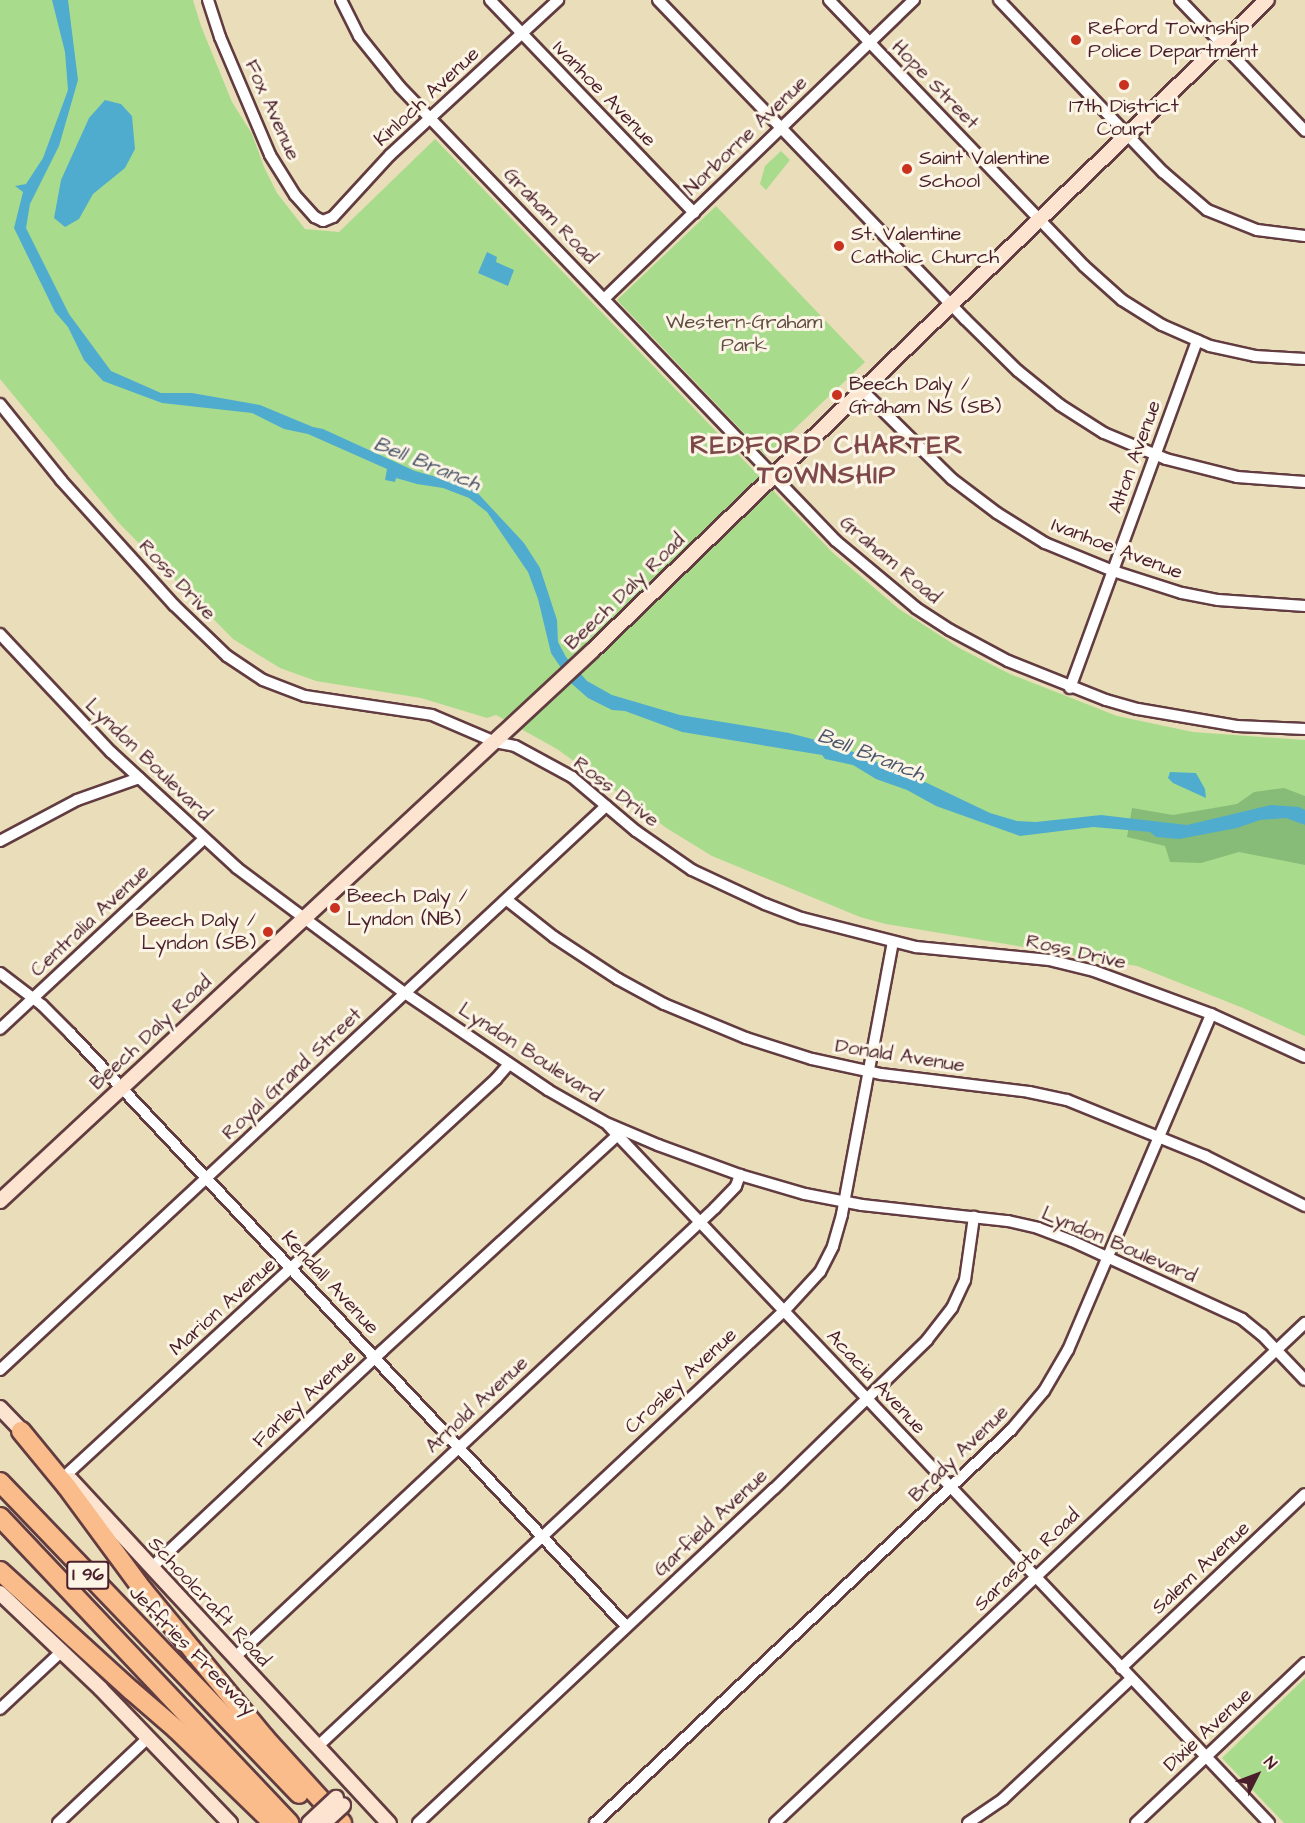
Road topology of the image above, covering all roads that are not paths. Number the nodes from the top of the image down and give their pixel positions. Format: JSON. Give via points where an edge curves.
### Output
{"nodes":[{"id":1,"x":208,"y":0,"type":"edge"},
{"id":2,"x":341,"y":0,"type":"edge"},
{"id":3,"x":490,"y":0,"type":"edge"},
{"id":4,"x":558,"y":0,"type":"edge"},
{"id":5,"x":658,"y":0,"type":"edge"},
{"id":6,"x":829,"y":0,"type":"edge"},
{"id":7,"x":914,"y":0,"type":"edge"},
{"id":8,"x":999,"y":0,"type":"edge"},
{"id":9,"x":1180,"y":0,"type":"edge"},
{"id":10,"x":1267,"y":0,"type":"edge"},
{"id":11,"x":521,"y":34,"type":"junction"},
{"id":12,"x":869,"y":43,"type":"junction"},
{"id":13,"x":1223,"y":43,"type":"junction"},
{"id":14,"x":431,"y":119,"type":"junction"},
{"id":15,"x":781,"y":128,"type":"junction"},
{"id":16,"x":1305,"y":131,"type":"edge"},
{"id":17,"x":1128,"y":134,"type":"junction"},
{"id":18,"x":694,"y":213,"type":"junction"},
{"id":19,"x":1040,"y":220,"type":"junction"},
{"id":20,"x":323,"y":221,"type":"joint"},
{"id":21,"x":1305,"y":236,"type":"edge"},
{"id":22,"x":604,"y":299,"type":"junction"},
{"id":23,"x":952,"y":306,"type":"junction"},
{"id":24,"x":1197,"y":341,"type":"junction"},
{"id":25,"x":1305,"y":359,"type":"edge"},
{"id":26,"x":862,"y":391,"type":"junction"},
{"id":27,"x":0,"y":404,"type":"edge"},
{"id":28,"x":1156,"y":455,"type":"junction"},
{"id":29,"x":774,"y":476,"type":"junction"},
{"id":30,"x":1305,"y":482,"type":"edge"},
{"id":31,"x":1113,"y":571,"type":"junction"},
{"id":32,"x":1305,"y":606,"type":"edge"},
{"id":33,"x":0,"y":634,"type":"edge"},
{"id":34,"x":1070,"y":688,"type":"junction"},
{"id":35,"x":1305,"y":729,"type":"edge"},
{"id":36,"x":495,"y":742,"type":"junction"},
{"id":37,"x":139,"y":778,"type":"junction"},
{"id":38,"x":606,"y":806,"type":"junction"},
{"id":39,"x":204,"y":839,"type":"junction"},
{"id":40,"x":0,"y":841,"type":"edge"},
{"id":41,"x":507,"y":900,"type":"junction"},
{"id":42,"x":303,"y":918,"type":"junction"},
{"id":43,"x":893,"y":942,"type":"junction"},
{"id":44,"x":0,"y":974,"type":"edge"},
{"id":45,"x":405,"y":993,"type":"junction"},
{"id":46,"x":34,"y":998,"type":"junction"},
{"id":47,"x":1211,"y":1014,"type":"junction"},
{"id":48,"x":0,"y":1029,"type":"edge"},
{"id":49,"x":1305,"y":1057,"type":"edge"},
{"id":50,"x":508,"y":1065,"type":"junction"},
{"id":51,"x":868,"y":1071,"type":"junction"},
{"id":52,"x":121,"y":1088,"type":"junction"},
{"id":53,"x":604,"y":1122,"type":"junction"},
{"id":54,"x":618,"y":1136,"type":"junction"},
{"id":55,"x":1158,"y":1136,"type":"junction"},
{"id":56,"x":740,"y":1175,"type":"junction"},
{"id":57,"x":207,"y":1178,"type":"junction"},
{"id":58,"x":0,"y":1201,"type":"edge"},
{"id":59,"x":843,"y":1202,"type":"junction"},
{"id":60,"x":1305,"y":1206,"type":"edge"},
{"id":61,"x":974,"y":1217,"type":"junction"},
{"id":62,"x":700,"y":1222,"type":"junction"},
{"id":63,"x":1107,"y":1257,"type":"junction"},
{"id":64,"x":291,"y":1269,"type":"junction"},
{"id":65,"x":785,"y":1310,"type":"junction"},
{"id":66,"x":1305,"y":1323,"type":"edge"},
{"id":67,"x":1277,"y":1350,"type":"junction"},
{"id":68,"x":376,"y":1358,"type":"junction"},
{"id":69,"x":1,"y":1371,"type":"edge"},
{"id":70,"x":1305,"y":1380,"type":"edge"},
{"id":71,"x":868,"y":1399,"type":"junction"},
{"id":72,"x":0,"y":1402,"type":"edge"},
{"id":73,"x":4,"y":1412,"type":"edge"},
{"id":74,"x":21,"y":1431,"type":"junction"},
{"id":75,"x":458,"y":1448,"type":"junction"},
{"id":76,"x":66,"y":1475,"type":"junction"},
{"id":77,"x":0,"y":1482,"type":"edge"},
{"id":78,"x":951,"y":1488,"type":"junction"},
{"id":79,"x":1305,"y":1494,"type":"edge"},
{"id":80,"x":0,"y":1517,"type":"edge"},
{"id":81,"x":542,"y":1536,"type":"junction"},
{"id":82,"x":151,"y":1568,"type":"junction"},
{"id":83,"x":0,"y":1571,"type":"edge"},
{"id":84,"x":1034,"y":1577,"type":"junction"},
{"id":85,"x":0,"y":1593,"type":"edge"},
{"id":86,"x":626,"y":1626,"type":"junction"},
{"id":87,"x":61,"y":1652,"type":"junction"},
{"id":88,"x":234,"y":1658,"type":"junction"},
{"id":89,"x":1305,"y":1663,"type":"edge"},
{"id":90,"x":1121,"y":1668,"type":"junction"},
{"id":91,"x":1131,"y":1679,"type":"junction"},
{"id":92,"x":0,"y":1709,"type":"edge"},
{"id":93,"x":148,"y":1738,"type":"junction"},
{"id":94,"x":317,"y":1747,"type":"junction"},
{"id":95,"x":1206,"y":1758,"type":"junction"},
{"id":96,"x":343,"y":1774,"type":"junction"},
{"id":97,"x":369,"y":1801,"type":"junction"},
{"id":98,"x":340,"y":1809,"type":"edge"},
{"id":99,"x":58,"y":1823,"type":"edge"},
{"id":100,"x":230,"y":1823,"type":"edge"},
{"id":101,"x":273,"y":1823,"type":"edge"},
{"id":102,"x":289,"y":1823,"type":"edge"},
{"id":103,"x":309,"y":1823,"type":"edge"},
{"id":104,"x":326,"y":1823,"type":"edge"},
{"id":105,"x":389,"y":1823,"type":"edge"},
{"id":106,"x":418,"y":1823,"type":"edge"},
{"id":107,"x":595,"y":1823,"type":"edge"},
{"id":108,"x":775,"y":1823,"type":"edge"},
{"id":109,"x":968,"y":1823,"type":"edge"},
{"id":110,"x":1136,"y":1823,"type":"edge"},
{"id":111,"x":1269,"y":1823,"type":"edge"}],
"edges":[{"from":1,"to":20,"type":"street","name":"Fox Avenue","via":[[270,155],[295,195]]},
{"from":2,"to":14,"type":"street","name":"Graham Road","via":[[370,51]]},
{"from":3,"to":11,"type":"street","name":"Ivanhoe Avenue"},
{"from":4,"to":11,"type":"street","name":"Kinloch Avenue"},
{"from":5,"to":15,"type":"street"},
{"from":6,"to":12,"type":"street","name":"Hope Street"},
{"from":7,"to":12,"type":"street","name":"Norborne Avenue"},
{"from":8,"to":17,"type":"street"},
{"from":9,"to":13,"type":"street"},
{"from":10,"to":13,"type":"main road","name":"Beech Daly Road"},
{"from":11,"to":14,"type":"street","name":"Kinloch Avenue"},
{"from":11,"to":18,"type":"street","name":"Ivanhoe Avenue"},
{"from":12,"to":15,"type":"street","name":"Norborne Avenue"},
{"from":12,"to":19,"type":"street","name":"Hope Street"},
{"from":13,"to":16,"type":"street"},
{"from":13,"to":17,"type":"main road","name":"Beech Daly Road"},
{"from":14,"to":20,"type":"street","name":"Kinloch Avenue","via":[[390,155],[333,217]]},
{"from":14,"to":22,"type":"street","name":"Graham Road"},
{"from":15,"to":18,"type":"street","name":"Norborne Avenue"},
{"from":15,"to":23,"type":"street"},
{"from":17,"to":19,"type":"main road","name":"Beech Daly Road"},
{"from":17,"to":21,"type":"street","via":[[1170,179],[1207,210],[1257,230]]},
{"from":18,"to":22,"type":"street","name":"Norborne Avenue"},
{"from":19,"to":23,"type":"main road","name":"Beech Daly Road"},
{"from":19,"to":24,"type":"street","name":"Hope Street","via":[[1122,300]]},
{"from":22,"to":29,"type":"street","name":"Graham Road"},
{"from":23,"to":26,"type":"main road","name":"Beech Daly Road"},
{"from":23,"to":28,"type":"street","via":[[1018,371],[1060,405],[1104,433]]},
{"from":24,"to":25,"type":"street","name":"Hope Street","via":[[1255,356]]},
{"from":24,"to":28,"type":"street","name":"Alton Avenue"},
{"from":26,"to":29,"type":"main road","name":"Beech Daly Road"},
{"from":26,"to":31,"type":"street","name":"Ivanhoe Avenue","via":[[937,466],[996,513],[1045,543]]},
{"from":27,"to":36,"type":"street","name":"Ross Drive","via":[[61,480],[174,605],[216,647],[249,671],[305,696],[432,716]]},
{"from":28,"to":30,"type":"street","via":[[1237,477]]},
{"from":28,"to":31,"type":"street","name":"Alton Avenue"},
{"from":29,"to":34,"type":"street","name":"Graham Road","via":[[836,541],[916,608],[993,654]]},
{"from":29,"to":36,"type":"main road","name":"Beech Daly Road"},
{"from":31,"to":32,"type":"street","name":"Ivanhoe Avenue","via":[[1200,597]]},
{"from":31,"to":34,"type":"street","name":"Alton Avenue"},
{"from":33,"to":37,"type":"street","name":"Lyndon Boulevard"},
{"from":34,"to":35,"type":"street","name":"Graham Road","via":[[1138,709],[1189,719]]},
{"from":36,"to":38,"type":"street","name":"Ross Drive","via":[[514,746],[572,777]]},
{"from":36,"to":42,"type":"main road","name":"Beech Daly Road"},
{"from":37,"to":39,"type":"street","name":"Lyndon Boulevard"},
{"from":37,"to":40,"type":"street","via":[[77,800]]},
{"from":38,"to":41,"type":"street","name":"Royal Grand Street"},
{"from":38,"to":43,"type":"street","name":"Ross Drive","via":[[674,858],[717,883],[802,918]]},
{"from":39,"to":42,"type":"street","name":"Lyndon Boulevard"},
{"from":39,"to":46,"type":"street","name":"Centralia Avenue"},
{"from":41,"to":45,"type":"street","name":"Royal Grand Street"},
{"from":41,"to":51,"type":"street","name":"Donald Avenue","via":[[574,951],[664,1004],[780,1050]]},
{"from":42,"to":45,"type":"street","name":"Lyndon Boulevard"},
{"from":42,"to":52,"type":"main road","name":"Beech Daly Road"},
{"from":43,"to":47,"type":"street","name":"Ross Drive","via":[[941,951],[1065,963],[1130,982]]},
{"from":43,"to":51,"type":"street","name":"Crosley Avenue"},
{"from":44,"to":46,"type":"street","name":"Kendall Avenue"},
{"from":45,"to":50,"type":"street","name":"Lyndon Boulevard"},
{"from":45,"to":57,"type":"street","name":"Royal Grand Street"},
{"from":46,"to":48,"type":"street","name":"Centralia Avenue"},
{"from":46,"to":52,"type":"street","name":"Kendall Avenue"},
{"from":47,"to":49,"type":"street","name":"Ross Drive"},
{"from":47,"to":55,"type":"street","name":"Brady Avenue"},
{"from":50,"to":53,"type":"street","name":"Lyndon Boulevard"},
{"from":50,"to":64,"type":"street","name":"Marion Avenue"},
{"from":51,"to":55,"type":"street","name":"Donald Avenue","via":[[1048,1096],[1085,1106]]},
{"from":51,"to":59,"type":"street","name":"Crosley Avenue"},
{"from":52,"to":57,"type":"street","name":"Kendall Avenue"},
{"from":52,"to":58,"type":"main road","name":"Beech Daly Road"},
{"from":53,"to":54,"type":"street","name":"Acacia Avenue"},
{"from":53,"to":56,"type":"street","name":"Lyndon Boulevard"},
{"from":54,"to":62,"type":"street","name":"Acacia Avenue"},
{"from":54,"to":68,"type":"street","name":"Farley Avenue"},
{"from":55,"to":60,"type":"street","name":"Donald Avenue"},
{"from":55,"to":63,"type":"street","name":"Brady Avenue"},
{"from":56,"to":59,"type":"street","name":"Lyndon Boulevard"},
{"from":56,"to":62,"type":"street","name":"Arnold Avenue","via":[[724,1200]]},
{"from":57,"to":64,"type":"street","name":"Kendall Avenue"},
{"from":57,"to":69,"type":"street","name":"Royal Grand Street"},
{"from":59,"to":61,"type":"street","name":"Lyndon Boulevard"},
{"from":59,"to":65,"type":"street","name":"Crosley Avenue","via":[[827,1259]]},
{"from":61,"to":63,"type":"street","name":"Lyndon Boulevard","via":[[1038,1228]]},
{"from":61,"to":71,"type":"street","name":"Garfield Avenue","via":[[968,1271],[952,1308],[927,1340]]},
{"from":62,"to":65,"type":"street","name":"Acacia Avenue"},
{"from":62,"to":75,"type":"street","name":"Arnold Avenue"},
{"from":63,"to":67,"type":"street","name":"Lyndon Boulevard","via":[[1233,1314]]},
{"from":63,"to":78,"type":"street","name":"Brady Avenue","via":[[1068,1350],[1044,1391],[1011,1430]]},
{"from":64,"to":68,"type":"street","name":"Kendall Avenue"},
{"from":64,"to":76,"type":"street","name":"Marion Avenue"},
{"from":65,"to":71,"type":"street","name":"Acacia Avenue"},
{"from":65,"to":81,"type":"street","name":"Crosley Avenue"},
{"from":66,"to":67,"type":"street","name":"Sarasota Road"},
{"from":67,"to":70,"type":"street","name":"Lyndon Boulevard"},
{"from":67,"to":84,"type":"street","name":"Sarasota Road"},
{"from":68,"to":75,"type":"street","name":"Kendall Avenue"},
{"from":68,"to":82,"type":"street","name":"Farley Avenue"},
{"from":71,"to":78,"type":"street","name":"Acacia Avenue"},
{"from":71,"to":86,"type":"street","name":"Garfield Avenue"},
{"from":72,"to":73,"type":"street"},
{"from":73,"to":74,"type":"main road","name":"Schoolcraft Road"},
{"from":74,"to":76,"type":"main road","name":"Schoolcraft Road"},
{"from":74,"to":98,"type":"highway","via":[[143,1590],[265,1738]]},
{"from":75,"to":81,"type":"street","name":"Kendall Avenue"},
{"from":75,"to":88,"type":"street","name":"Arnold Avenue"},
{"from":76,"to":82,"type":"main road","name":"Schoolcraft Road"},
{"from":77,"to":104,"type":"highway","name":"Jeffries Freeway","number":"I 96"},
{"from":78,"to":84,"type":"street","name":"Acacia Avenue"},
{"from":78,"to":107,"type":"street","name":"Brady Avenue"},
{"from":79,"to":90,"type":"street","name":"Salem Avenue"},
{"from":80,"to":102,"type":"highway","number":"I 96"},
{"from":81,"to":86,"type":"street","name":"Kendall Avenue"},
{"from":81,"to":94,"type":"street","name":"Crosley Avenue"},
{"from":82,"to":88,"type":"main road","name":"Schoolcraft Road"},
{"from":83,"to":101,"type":"highway","via":[[183,1735]]},
{"from":84,"to":90,"type":"street","name":"Acacia Avenue"},
{"from":84,"to":108,"type":"street","name":"Sarasota Road"},
{"from":85,"to":87,"type":"main road"},
{"from":86,"to":106,"type":"street","name":"Garfield Avenue"},
{"from":87,"to":92,"type":"street"},
{"from":87,"to":93,"type":"main road"},
{"from":88,"to":94,"type":"main road","name":"Schoolcraft Road"},
{"from":89,"to":95,"type":"street","name":"Dixie Avenue"},
{"from":90,"to":91,"type":"street","name":"Acacia Avenue"},
{"from":91,"to":95,"type":"street"},
{"from":91,"to":109,"type":"street","via":[[1003,1799]]},
{"from":93,"to":99,"type":"street"},
{"from":93,"to":100,"type":"main road"},
{"from":94,"to":96,"type":"main road","name":"Schoolcraft Road"},
{"from":95,"to":110,"type":"street","name":"Dixie Avenue"},
{"from":95,"to":111,"type":"street"},
{"from":96,"to":97,"type":"main road","name":"Schoolcraft Road"},
{"from":96,"to":98,"type":"main road"},
{"from":97,"to":98,"type":"main road"},
{"from":97,"to":105,"type":"main road","name":"Schoolcraft Road"},
{"from":98,"to":103,"type":"main road","bridge":true},
{"from":98,"to":104,"type":"main road","bridge":true}]}
